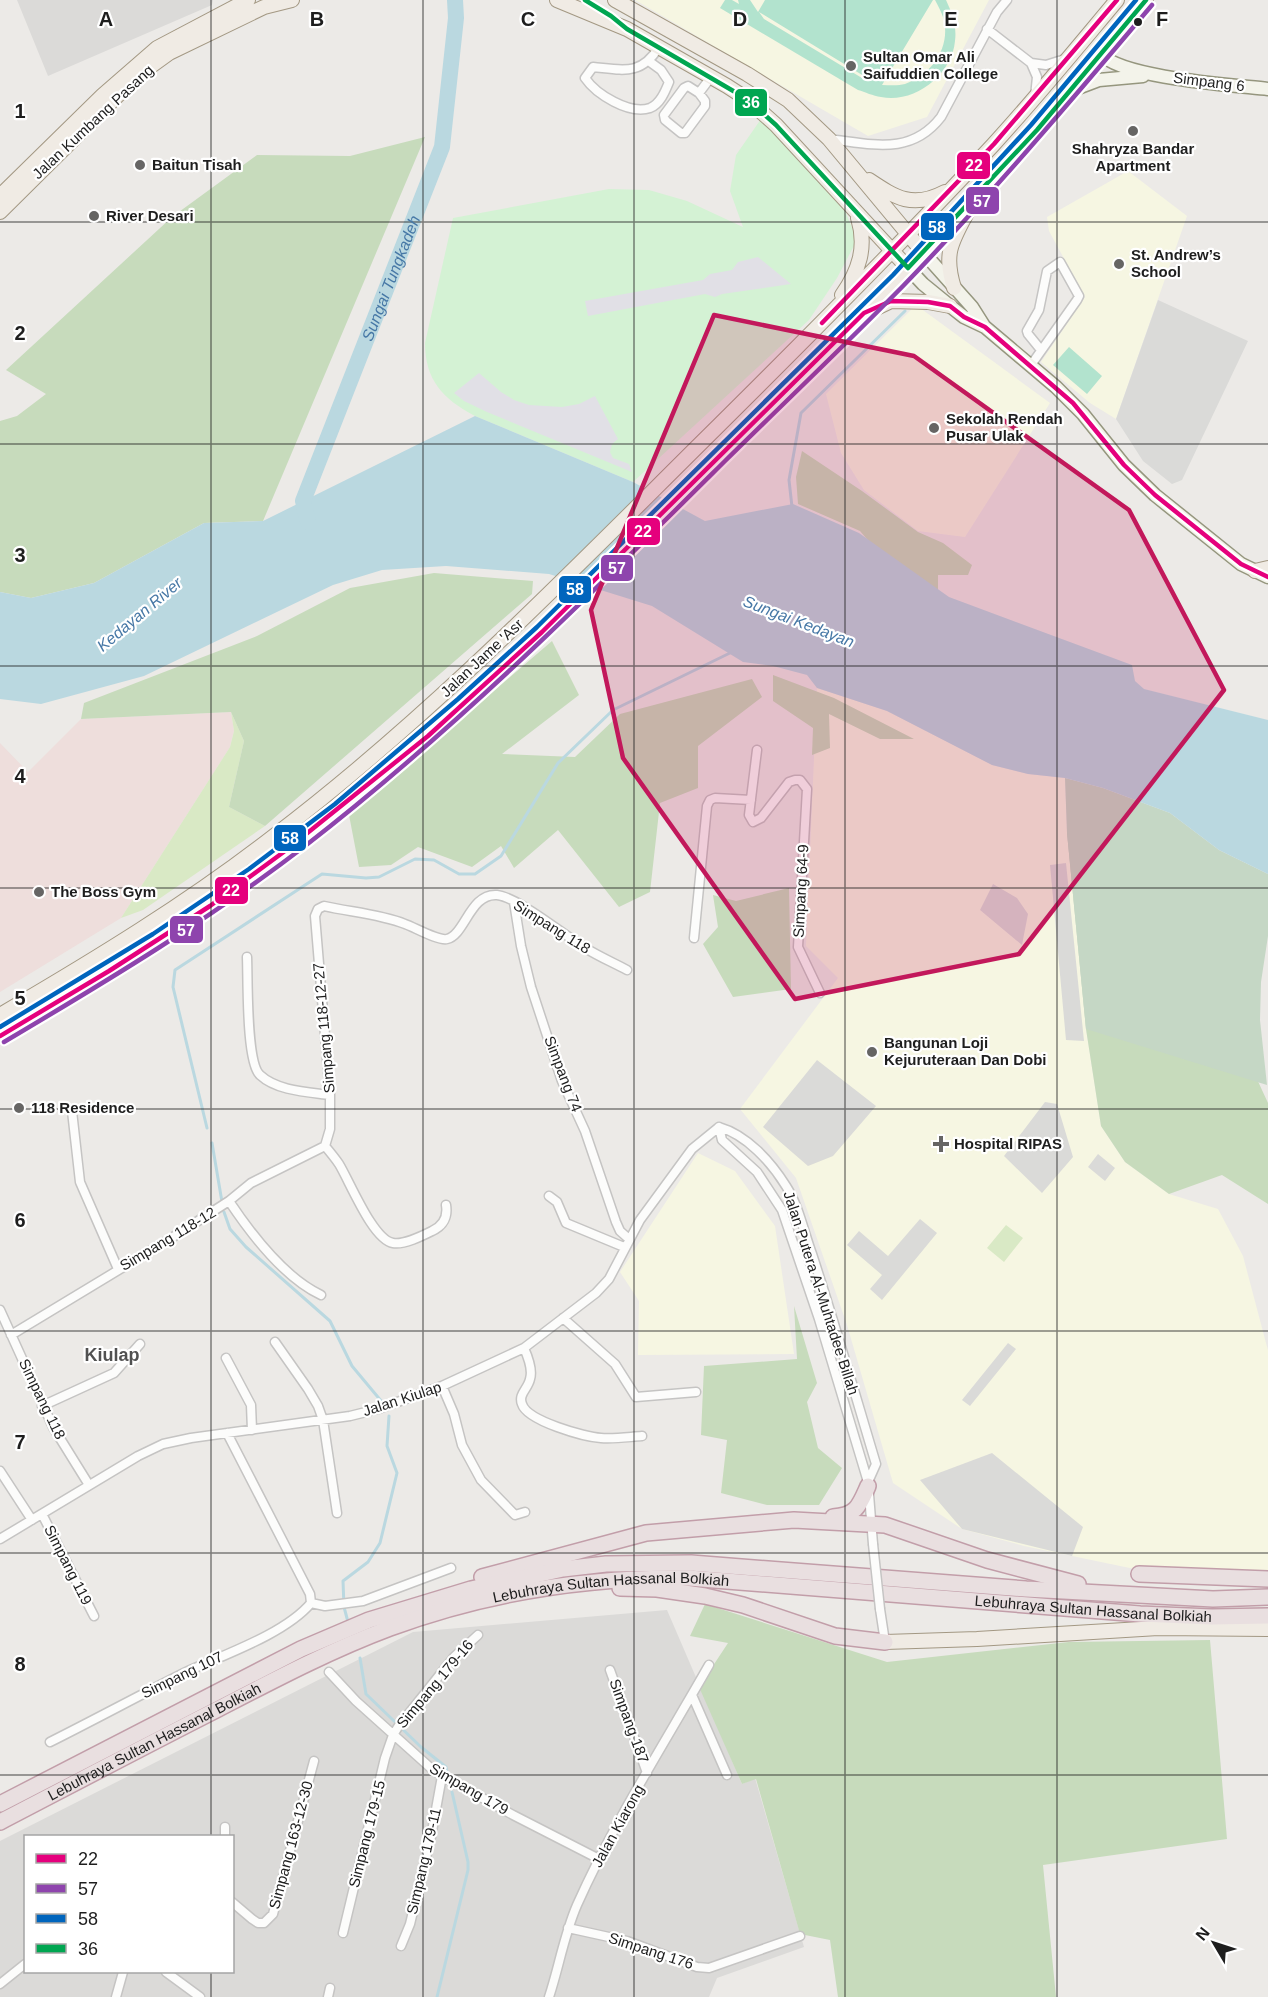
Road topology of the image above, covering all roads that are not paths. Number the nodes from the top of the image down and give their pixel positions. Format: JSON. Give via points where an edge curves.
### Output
{"nodes":[{"id":1,"x":248,"y":0,"type":"edge"},
{"id":2,"x":292,"y":0,"type":"edge"},
{"id":3,"x":557,"y":0,"type":"edge"},
{"id":4,"x":585,"y":0,"type":"edge"},
{"id":5,"x":615,"y":0,"type":"edge"},
{"id":6,"x":1007,"y":0,"type":"edge"},
{"id":7,"x":1117,"y":0,"type":"edge"},
{"id":8,"x":1146,"y":0,"type":"edge"},
{"id":9,"x":278,"y":2,"type":"edge"},
{"id":10,"x":627,"y":29,"type":"junction"},
{"id":11,"x":987,"y":30,"type":"junction"},
{"id":12,"x":659,"y":47,"type":"junction"},
{"id":13,"x":1101,"y":54,"type":"junction"},
{"id":14,"x":1068,"y":58,"type":"junction"},
{"id":15,"x":650,"y":62,"type":"junction"},
{"id":16,"x":1030,"y":63,"type":"junction"},
{"id":17,"x":1150,"y":75,"type":"junction"},
{"id":18,"x":711,"y":77,"type":"junction"},
{"id":19,"x":1268,"y":89,"type":"edge"},
{"id":20,"x":1070,"y":91,"type":"junction"},
{"id":21,"x":699,"y":93,"type":"junction"},
{"id":22,"x":1035,"y":98,"type":"junction"},
{"id":23,"x":828,"y":139,"type":"junction"},
{"id":24,"x":858,"y":172,"type":"junction"},
{"id":25,"x":952,"y":188,"type":"junction"},
{"id":26,"x":978,"y":193,"type":"junction"},
{"id":27,"x":0,"y":196,"type":"edge"},
{"id":28,"x":0,"y":212,"type":"edge"},
{"id":29,"x":857,"y":213,"type":"junction"},
{"id":30,"x":908,"y":234,"type":"junction"},
{"id":31,"x":892,"y":251,"type":"junction"},
{"id":32,"x":923,"y":252,"type":"junction"},
{"id":33,"x":908,"y":268,"type":"junction"},
{"id":34,"x":954,"y":288,"type":"junction"},
{"id":35,"x":950,"y":306,"type":"junction"},
{"id":36,"x":864,"y":313,"type":"junction"},
{"id":37,"x":822,"y":324,"type":"junction"},
{"id":38,"x":985,"y":327,"type":"junction"},
{"id":39,"x":837,"y":340,"type":"junction"},
{"id":40,"x":1041,"y":350,"type":"junction"},
{"id":41,"x":1031,"y":365,"type":"junction"},
{"id":42,"x":1265,"y":572,"type":"edge"},
{"id":43,"x":757,"y":750,"type":"dead end"},
{"id":44,"x":751,"y":800,"type":"junction"},
{"id":45,"x":514,"y":902,"type":"junction"},
{"id":46,"x":318,"y":909,"type":"joint"},
{"id":47,"x":694,"y":938,"type":"dead end"},
{"id":48,"x":247,"y":957,"type":"dead end"},
{"id":49,"x":627,"y":970,"type":"dead end"},
{"id":50,"x":820,"y":993,"type":"dead end"},
{"id":51,"x":19,"y":1004,"type":"junction"},
{"id":52,"x":0,"y":1009,"type":"edge"},
{"id":53,"x":0,"y":1015,"type":"edge"},
{"id":54,"x":0,"y":1036,"type":"edge"},
{"id":55,"x":330,"y":1095,"type":"junction"},
{"id":56,"x":72,"y":1111,"type":"dead end"},
{"id":57,"x":719,"y":1127,"type":"junction"},
{"id":58,"x":325,"y":1146,"type":"junction"},
{"id":59,"x":549,"y":1196,"type":"dead end"},
{"id":60,"x":229,"y":1201,"type":"junction"},
{"id":61,"x":446,"y":1205,"type":"dead end"},
{"id":62,"x":627,"y":1243,"type":"junction"},
{"id":63,"x":118,"y":1269,"type":"junction"},
{"id":64,"x":321,"y":1295,"type":"dead end"},
{"id":65,"x":0,"y":1310,"type":"edge"},
{"id":66,"x":563,"y":1318,"type":"junction"},
{"id":67,"x":12,"y":1335,"type":"junction"},
{"id":68,"x":275,"y":1342,"type":"dead end"},
{"id":69,"x":140,"y":1344,"type":"dead end"},
{"id":70,"x":524,"y":1348,"type":"junction"},
{"id":71,"x":226,"y":1358,"type":"dead end"},
{"id":72,"x":442,"y":1386,"type":"junction"},
{"id":73,"x":696,"y":1392,"type":"dead end"},
{"id":74,"x":42,"y":1406,"type":"junction"},
{"id":75,"x":323,"y":1420,"type":"junction"},
{"id":76,"x":252,"y":1430,"type":"junction"},
{"id":77,"x":227,"y":1433,"type":"junction"},
{"id":78,"x":642,"y":1436,"type":"dead end"},
{"id":79,"x":0,"y":1471,"type":"edge"},
{"id":80,"x":868,"y":1484,"type":"junction"},
{"id":81,"x":89,"y":1485,"type":"junction"},
{"id":82,"x":525,"y":1512,"type":"dead end"},
{"id":83,"x":337,"y":1513,"type":"dead end"},
{"id":84,"x":42,"y":1514,"type":"junction"},
{"id":85,"x":32,"y":1520,"type":"junction"},
{"id":86,"x":794,"y":1520,"type":"junction"},
{"id":87,"x":870,"y":1523,"type":"junction"},
{"id":88,"x":0,"y":1539,"type":"edge"},
{"id":89,"x":451,"y":1568,"type":"dead end"},
{"id":90,"x":1140,"y":1574,"type":"dead end"},
{"id":91,"x":1268,"y":1579,"type":"edge"},
{"id":92,"x":521,"y":1593,"type":"junction"},
{"id":93,"x":1116,"y":1593,"type":"junction"},
{"id":94,"x":1268,"y":1597,"type":"edge"},
{"id":95,"x":311,"y":1603,"type":"junction"},
{"id":96,"x":418,"y":1604,"type":"junction"},
{"id":97,"x":94,"y":1616,"type":"dead end"},
{"id":98,"x":1268,"y":1616,"type":"edge"},
{"id":99,"x":1268,"y":1629,"type":"edge"},
{"id":100,"x":478,"y":1635,"type":"dead end"},
{"id":101,"x":885,"y":1641,"type":"junction"},
{"id":102,"x":709,"y":1665,"type":"dead end"},
{"id":103,"x":610,"y":1670,"type":"dead end"},
{"id":104,"x":329,"y":1672,"type":"dead end"},
{"id":105,"x":692,"y":1695,"type":"junction"},
{"id":106,"x":393,"y":1734,"type":"junction"},
{"id":107,"x":50,"y":1742,"type":"dead end"},
{"id":108,"x":314,"y":1761,"type":"dead end"},
{"id":109,"x":647,"y":1773,"type":"junction"},
{"id":110,"x":727,"y":1775,"type":"dead end"},
{"id":111,"x":442,"y":1776,"type":"junction"},
{"id":112,"x":0,"y":1804,"type":"edge"},
{"id":113,"x":0,"y":1822,"type":"edge"},
{"id":114,"x":599,"y":1859,"type":"junction"},
{"id":115,"x":234,"y":1904,"type":"edge"},
{"id":116,"x":568,"y":1928,"type":"junction"},
{"id":117,"x":343,"y":1933,"type":"dead end"},
{"id":118,"x":800,"y":1936,"type":"dead end"},
{"id":119,"x":401,"y":1946,"type":"dead end"},
{"id":120,"x":24,"y":1965,"type":"edge"},
{"id":121,"x":122,"y":1973,"type":"edge"},
{"id":122,"x":169,"y":1973,"type":"edge"},
{"id":123,"x":0,"y":1984,"type":"edge"},
{"id":124,"x":116,"y":1997,"type":"edge"},
{"id":125,"x":200,"y":1997,"type":"edge"},
{"id":126,"x":549,"y":1997,"type":"edge"}],
"edges":[{"from":1,"to":27,"type":"main road","name":"Jalan Kumbang Pasang","via":[[157,48]]},
{"from":2,"to":9,"type":"main road","name":"Jalan Kumbang Pasang"},
{"from":3,"to":10,"type":"main road"},
{"from":4,"to":10,"type":"main road"},
{"from":5,"to":23,"type":"main road","via":[[768,87],[794,105]]},
{"from":6,"to":11,"type":"street"},
{"from":7,"to":14,"type":"main road","name":"Jalan Jame 'Asr"},
{"from":8,"to":13,"type":"main road","name":"Jalan Jame 'Asr"},
{"from":9,"to":28,"type":"main road","name":"Jalan Kumbang Pasang","via":[[170,53],[151,66]]},
{"from":10,"to":12,"type":"main road"},
{"from":11,"to":16,"type":"street"},
{"from":11,"to":23,"type":"street","via":[[941,117],[921,137],[895,145]]},
{"from":12,"to":15,"type":"street"},
{"from":12,"to":18,"type":"main road"},
{"from":13,"to":17,"type":"main road","name":"Simpang 6","via":[[1110,62]]},
{"from":13,"to":20,"type":"main road","name":"Jalan Jame 'Asr"},
{"from":14,"to":16,"type":"street","via":[[1046,65]]},
{"from":14,"to":22,"type":"main road","name":"Jalan Jame 'Asr"},
{"from":15,"to":15,"type":"street","via":[[628,71],[593,67],[585,78],[613,102],[635,109],[650,108],[663,96],[669,82],[662,70]]},
{"from":16,"to":22,"type":"street","via":[[1037,77]]},
{"from":17,"to":19,"type":"main road","name":"Simpang 6"},
{"from":17,"to":20,"type":"main road","name":"Simpang 6","via":[[1099,80]]},
{"from":18,"to":21,"type":"street"},
{"from":18,"to":29,"type":"main road","via":[[762,112]]},
{"from":20,"to":26,"type":"main road","name":"Jalan Jame 'Asr"},
{"from":21,"to":21,"type":"street","via":[[686,86],[664,115],[681,133],[705,106]]},
{"from":22,"to":25,"type":"main road","name":"Jalan Jame 'Asr"},
{"from":23,"to":24,"type":"main road"},
{"from":24,"to":25,"type":"main road","via":[[897,198],[911,201],[935,197]]},
{"from":24,"to":30,"type":"main road"},
{"from":25,"to":30,"type":"main road","name":"Jalan Jame 'Asr"},
{"from":26,"to":32,"type":"main road","name":"Jalan Jame 'Asr"},
{"from":26,"to":34,"type":"main road","via":[[949,250]]},
{"from":29,"to":31,"type":"main road"},
{"from":29,"to":37,"type":"main road","via":[[863,239],[856,271]]},
{"from":30,"to":31,"type":"main road","name":"Jalan Jame 'Asr"},
{"from":30,"to":32,"type":"main road"},
{"from":31,"to":33,"type":"main road"},
{"from":31,"to":37,"type":"main road","name":"Jalan Jame 'Asr"},
{"from":32,"to":33,"type":"main road","name":"Jalan Jame 'Asr"},
{"from":32,"to":34,"type":"main road"},
{"from":33,"to":35,"type":"main road"},
{"from":33,"to":36,"type":"main road","name":"Jalan Jame 'Asr"},
{"from":34,"to":38,"type":"main road"},
{"from":35,"to":36,"type":"main road","via":[[891,302]]},
{"from":35,"to":38,"type":"main road"},
{"from":36,"to":39,"type":"main road","name":"Jalan Jame 'Asr"},
{"from":37,"to":39,"type":"main road"},
{"from":37,"to":51,"type":"main road","name":"Jalan Jame 'Asr","via":[[520,623],[414,721],[274,837],[199,891]]},
{"from":38,"to":41,"type":"main road"},
{"from":39,"to":54,"type":"main road","name":"Jalan Jame 'Asr","via":[[542,632],[428,736],[210,906]]},
{"from":40,"to":40,"type":"street","via":[[1078,297],[1060,262],[1047,271],[1041,304],[1027,331]]},
{"from":40,"to":41,"type":"street"},
{"from":41,"to":42,"type":"main road","via":[[1073,403],[1148,489],[1229,555]]},
{"from":43,"to":44,"type":"street"},
{"from":44,"to":47,"type":"street","via":[[710,800]]},
{"from":44,"to":50,"type":"street","name":"Simpang 64-9","via":[[753,822],[789,782],[795,780],[807,789],[798,947]]},
{"from":45,"to":46,"type":"street","name":"Simpang 118","via":[[497,895],[485,898],[448,939],[402,922],[324,906]]},
{"from":45,"to":49,"type":"street","name":"Simpang 118"},
{"from":45,"to":62,"type":"street","name":"Simpang 74","via":[[531,987],[562,1081],[585,1131],[615,1222]]},
{"from":46,"to":55,"type":"street","name":"Simpang 118-12-27","via":[[315,916]]},
{"from":48,"to":55,"type":"street","via":[[249,1022],[258,1074],[270,1083]]},
{"from":51,"to":52,"type":"main road"},
{"from":51,"to":53,"type":"main road","name":"Jalan Jame 'Asr"},
{"from":55,"to":58,"type":"street","name":"Simpang 118-12-27","via":[[330,1129]]},
{"from":56,"to":63,"type":"street","via":[[80,1182]]},
{"from":57,"to":62,"type":"street","name":"Jalan Kiulap","via":[[692,1149]]},
{"from":57,"to":80,"type":"street","name":"Jalan Putera Al-Muhtadee Billah","via":[[723,1140],[757,1172],[782,1210]]},
{"from":57,"to":80,"type":"street","name":"Jalan Putera Al-Muhtadee Billah","via":[[735,1132],[752,1147],[788,1188],[832,1316],[876,1464]]},
{"from":58,"to":60,"type":"street","name":"Simpang 118-12","via":[[251,1183]]},
{"from":58,"to":61,"type":"street","via":[[383,1239],[401,1243],[430,1233],[445,1220]]},
{"from":59,"to":62,"type":"street","via":[[557,1202],[566,1223]]},
{"from":60,"to":63,"type":"street","name":"Simpang 118-12"},
{"from":60,"to":64,"type":"street","via":[[274,1258]]},
{"from":62,"to":66,"type":"street","name":"Jalan Kiulap","via":[[609,1279]]},
{"from":63,"to":67,"type":"street","name":"Simpang 118-12"},
{"from":65,"to":67,"type":"street","name":"Simpang 118"},
{"from":66,"to":70,"type":"street","name":"Jalan Kiulap"},
{"from":66,"to":73,"type":"street","via":[[615,1364],[636,1397]]},
{"from":67,"to":74,"type":"street","name":"Simpang 118"},
{"from":68,"to":75,"type":"street","via":[[308,1389]]},
{"from":69,"to":74,"type":"street","via":[[114,1373]]},
{"from":70,"to":72,"type":"street","name":"Jalan Kiulap"},
{"from":70,"to":78,"type":"street","via":[[531,1378],[521,1402],[532,1416],[599,1438]]},
{"from":71,"to":76,"type":"street","via":[[251,1405]]},
{"from":72,"to":75,"type":"street","name":"Jalan Kiulap","via":[[378,1409]]},
{"from":72,"to":82,"type":"street","via":[[462,1445],[481,1480],[515,1515]]},
{"from":74,"to":81,"type":"street","name":"Simpang 118"},
{"from":75,"to":76,"type":"street","name":"Jalan Kiulap"},
{"from":75,"to":83,"type":"street"},
{"from":76,"to":77,"type":"street","name":"Jalan Kiulap"},
{"from":77,"to":81,"type":"street","name":"Jalan Kiulap","via":[[163,1444]]},
{"from":77,"to":95,"type":"street","via":[[310,1594]]},
{"from":79,"to":85,"type":"street"},
{"from":80,"to":86,"type":"highway","via":[[851,1514]]},
{"from":80,"to":87,"type":"street","name":"Jalan Putera Al-Muhtadee Billah"},
{"from":81,"to":84,"type":"street","name":"Jalan Kiulap"},
{"from":84,"to":85,"type":"street","name":"Jalan Kiulap"},
{"from":84,"to":97,"type":"street","name":"Simpang 119"},
{"from":85,"to":88,"type":"street","name":"Jalan Kiulap"},
{"from":86,"to":87,"type":"highway"},
{"from":86,"to":96,"type":"highway","via":[[646,1533],[489,1575]]},
{"from":87,"to":93,"type":"highway","via":[[1008,1566]]},
{"from":87,"to":101,"type":"street","name":"Jalan Putera Al-Muhtadee Billah","bridge":true},
{"from":89,"to":95,"type":"street","via":[[363,1601],[325,1606]]},
{"from":90,"to":91,"type":"highway"},
{"from":92,"to":98,"type":"highway","name":"Lebuhraya Sultan Hassanal Bolkiah","via":[[589,1582],[689,1578],[1140,1614]]},
{"from":92,"to":101,"type":"highway","via":[[657,1589],[742,1605],[835,1636]]},
{"from":92,"to":113,"type":"highway","name":"Lebuhraya Sultan Hassanal Bolkiah","via":[[430,1615],[348,1645]]},
{"from":93,"to":94,"type":"highway","name":"Lebuhraya Sultan Hassanal Bolkiah","via":[[1213,1599]]},
{"from":93,"to":96,"type":"highway","name":"Lebuhraya Sultan Hassanal Bolkiah","via":[[652,1562],[563,1569]]},
{"from":95,"to":107,"type":"street","name":"Simpang 107","via":[[296,1618],[265,1635]]},
{"from":96,"to":112,"type":"highway","name":"Lebuhraya Sultan Hassanal Bolkiah","via":[[301,1649]]},
{"from":99,"to":101,"type":"main road","via":[[1158,1628]]},
{"from":100,"to":106,"type":"street","name":"Simpang 179-16","via":[[454,1657]]},
{"from":102,"to":105,"type":"street","name":"Jalan Kiarong"},
{"from":103,"to":109,"type":"street","name":"Simpang 187"},
{"from":104,"to":106,"type":"street","name":"Simpang 179"},
{"from":105,"to":109,"type":"street","name":"Jalan Kiarong"},
{"from":105,"to":110,"type":"street"},
{"from":106,"to":111,"type":"street","name":"Simpang 179"},
{"from":106,"to":117,"type":"street","name":"Simpang 179-15"},
{"from":108,"to":115,"type":"street","name":"Simpang 163-12-30","via":[[273,1914],[264,1923],[258,1923]]},
{"from":109,"to":114,"type":"street","name":"Jalan Kiarong"},
{"from":111,"to":114,"type":"street","name":"Simpang 179"},
{"from":111,"to":119,"type":"street","name":"Simpang 179-11","via":[[431,1837]]},
{"from":114,"to":116,"type":"street","name":"Jalan Kiarong"},
{"from":116,"to":118,"type":"street","name":"Simpang 176","via":[[627,1941],[709,1968]]},
{"from":116,"to":126,"type":"street","name":"Jalan Kiarong"},
{"from":120,"to":123,"type":"street"},
{"from":121,"to":124,"type":"street"},
{"from":122,"to":125,"type":"street"}]}
